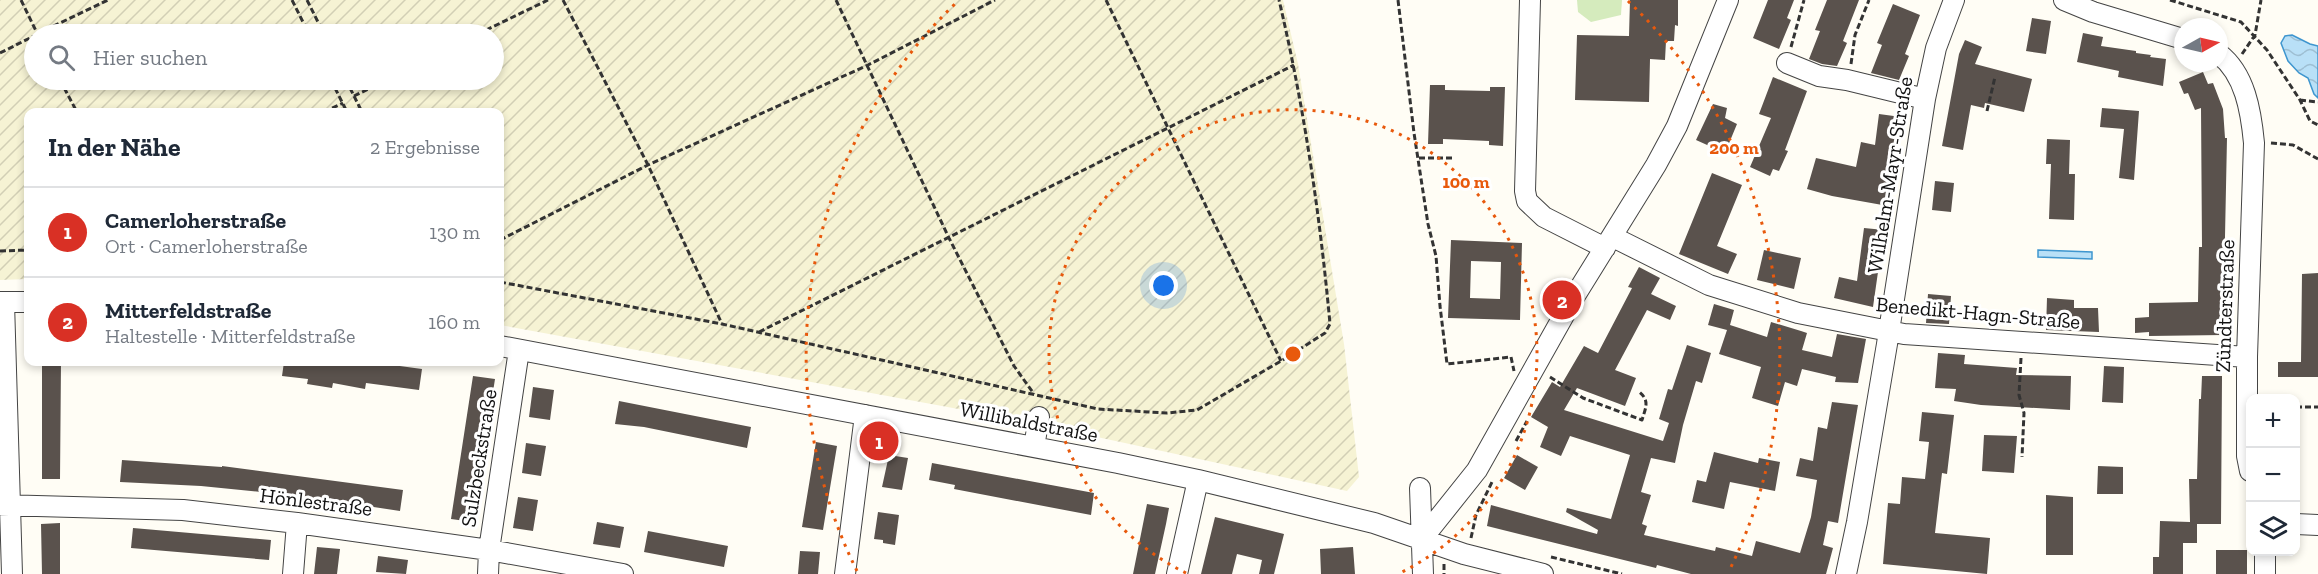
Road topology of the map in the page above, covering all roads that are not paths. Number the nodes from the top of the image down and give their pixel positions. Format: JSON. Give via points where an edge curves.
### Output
{"nodes":[{"id":1,"x":1530,"y":0,"type":"edge"},
{"id":2,"x":1728,"y":0,"type":"edge"},
{"id":3,"x":1954,"y":0,"type":"edge"},
{"id":4,"x":2064,"y":0,"type":"edge"},
{"id":5,"x":2174,"y":36,"type":"edge"},
{"id":6,"x":1787,"y":63,"type":"road end"},
{"id":7,"x":2228,"y":63,"type":"edge"},
{"id":8,"x":1925,"y":99,"type":"junction"},
{"id":9,"x":1609,"y":243,"type":"junction"},
{"id":10,"x":2,"y":302,"type":"edge"},
{"id":11,"x":24,"y":302,"type":"edge"},
{"id":12,"x":1889,"y":332,"type":"junction"},
{"id":13,"x":504,"y":347,"type":"edge"},
{"id":14,"x":519,"y":350,"type":"junction"},
{"id":15,"x":2247,"y":357,"type":"junction"},
{"id":16,"x":865,"y":415,"type":"junction"},
{"id":17,"x":1039,"y":417,"type":"dead end"},
{"id":18,"x":1034,"y":447,"type":"junction"},
{"id":19,"x":2247,"y":448,"type":"edge"},
{"id":20,"x":1198,"y":480,"type":"junction"},
{"id":21,"x":1420,"y":488,"type":"dead end"},
{"id":22,"x":4,"y":504,"type":"edge"},
{"id":23,"x":297,"y":523,"type":"junction"},
{"id":24,"x":2300,"y":524,"type":"edge"},
{"id":25,"x":2318,"y":525,"type":"edge"},
{"id":26,"x":1422,"y":539,"type":"junction"},
{"id":27,"x":489,"y":550,"type":"junction"},
{"id":28,"x":2265,"y":556,"type":"edge"},
{"id":29,"x":12,"y":574,"type":"edge"},
{"id":30,"x":293,"y":574,"type":"edge"},
{"id":31,"x":488,"y":574,"type":"edge"},
{"id":32,"x":623,"y":574,"type":"edge"},
{"id":33,"x":845,"y":574,"type":"edge"},
{"id":34,"x":1177,"y":574,"type":"edge"},
{"id":35,"x":1423,"y":574,"type":"edge"},
{"id":36,"x":1543,"y":574,"type":"edge"},
{"id":37,"x":1846,"y":574,"type":"edge"},
{"id":38,"x":2265,"y":574,"type":"edge"}],
"edges":[{"from":1,"to":9,"type":"street","name":"Benedikt-Hagn-Straße","via":[[1527,201],[1544,217]]},
{"from":2,"to":9,"type":"street","via":[[1677,126]]},
{"from":3,"to":8,"type":"street","name":"Wilhelm-Mayr-Straße","via":[[1936,48]]},
{"from":4,"to":5,"type":"street"},
{"from":6,"to":8,"type":"street","via":[[1819,76]]},
{"from":7,"to":15,"type":"street","name":"Zündterstraße","via":[[2244,89],[2254,142]]},
{"from":8,"to":12,"type":"street","name":"Wilhelm-Mayr-Straße"},
{"from":9,"to":12,"type":"street","name":"Benedikt-Hagn-Straße","via":[[1709,285],[1798,313]]},
{"from":9,"to":26,"type":"street","via":[[1536,364],[1485,474]]},
{"from":10,"to":11,"type":"street"},
{"from":10,"to":22,"type":"street"},
{"from":12,"to":15,"type":"street","name":"Benedikt-Hagn-Straße"},
{"from":12,"to":37,"type":"street","name":"Wilhelm-Mayr-Straße"},
{"from":13,"to":14,"type":"street","name":"Willibaldstraße"},
{"from":14,"to":16,"type":"street","name":"Willibaldstraße"},
{"from":14,"to":27,"type":"street","name":"Sulzbeckstraße"},
{"from":15,"to":19,"type":"street","name":"Zündterstraße"},
{"from":16,"to":18,"type":"street","name":"Willibaldstraße"},
{"from":16,"to":33,"type":"street"},
{"from":17,"to":18,"type":"street"},
{"from":18,"to":20,"type":"street","name":"Willibaldstraße"},
{"from":20,"to":26,"type":"street","name":"Willibaldstraße","via":[[1374,523]]},
{"from":20,"to":34,"type":"street"},
{"from":21,"to":26,"type":"street"},
{"from":22,"to":23,"type":"street","name":"Hönlestraße","via":[[183,510]]},
{"from":22,"to":29,"type":"street"},
{"from":23,"to":27,"type":"street","name":"Hönlestraße"},
{"from":23,"to":30,"type":"street"},
{"from":24,"to":25,"type":"street"},
{"from":26,"to":35,"type":"street"},
{"from":26,"to":36,"type":"street","name":"Willibaldstraße"},
{"from":27,"to":31,"type":"street","name":"Sulzbeckstraße"},
{"from":27,"to":32,"type":"street","name":"Hönlestraße"},
{"from":28,"to":38,"type":"street"}]}
